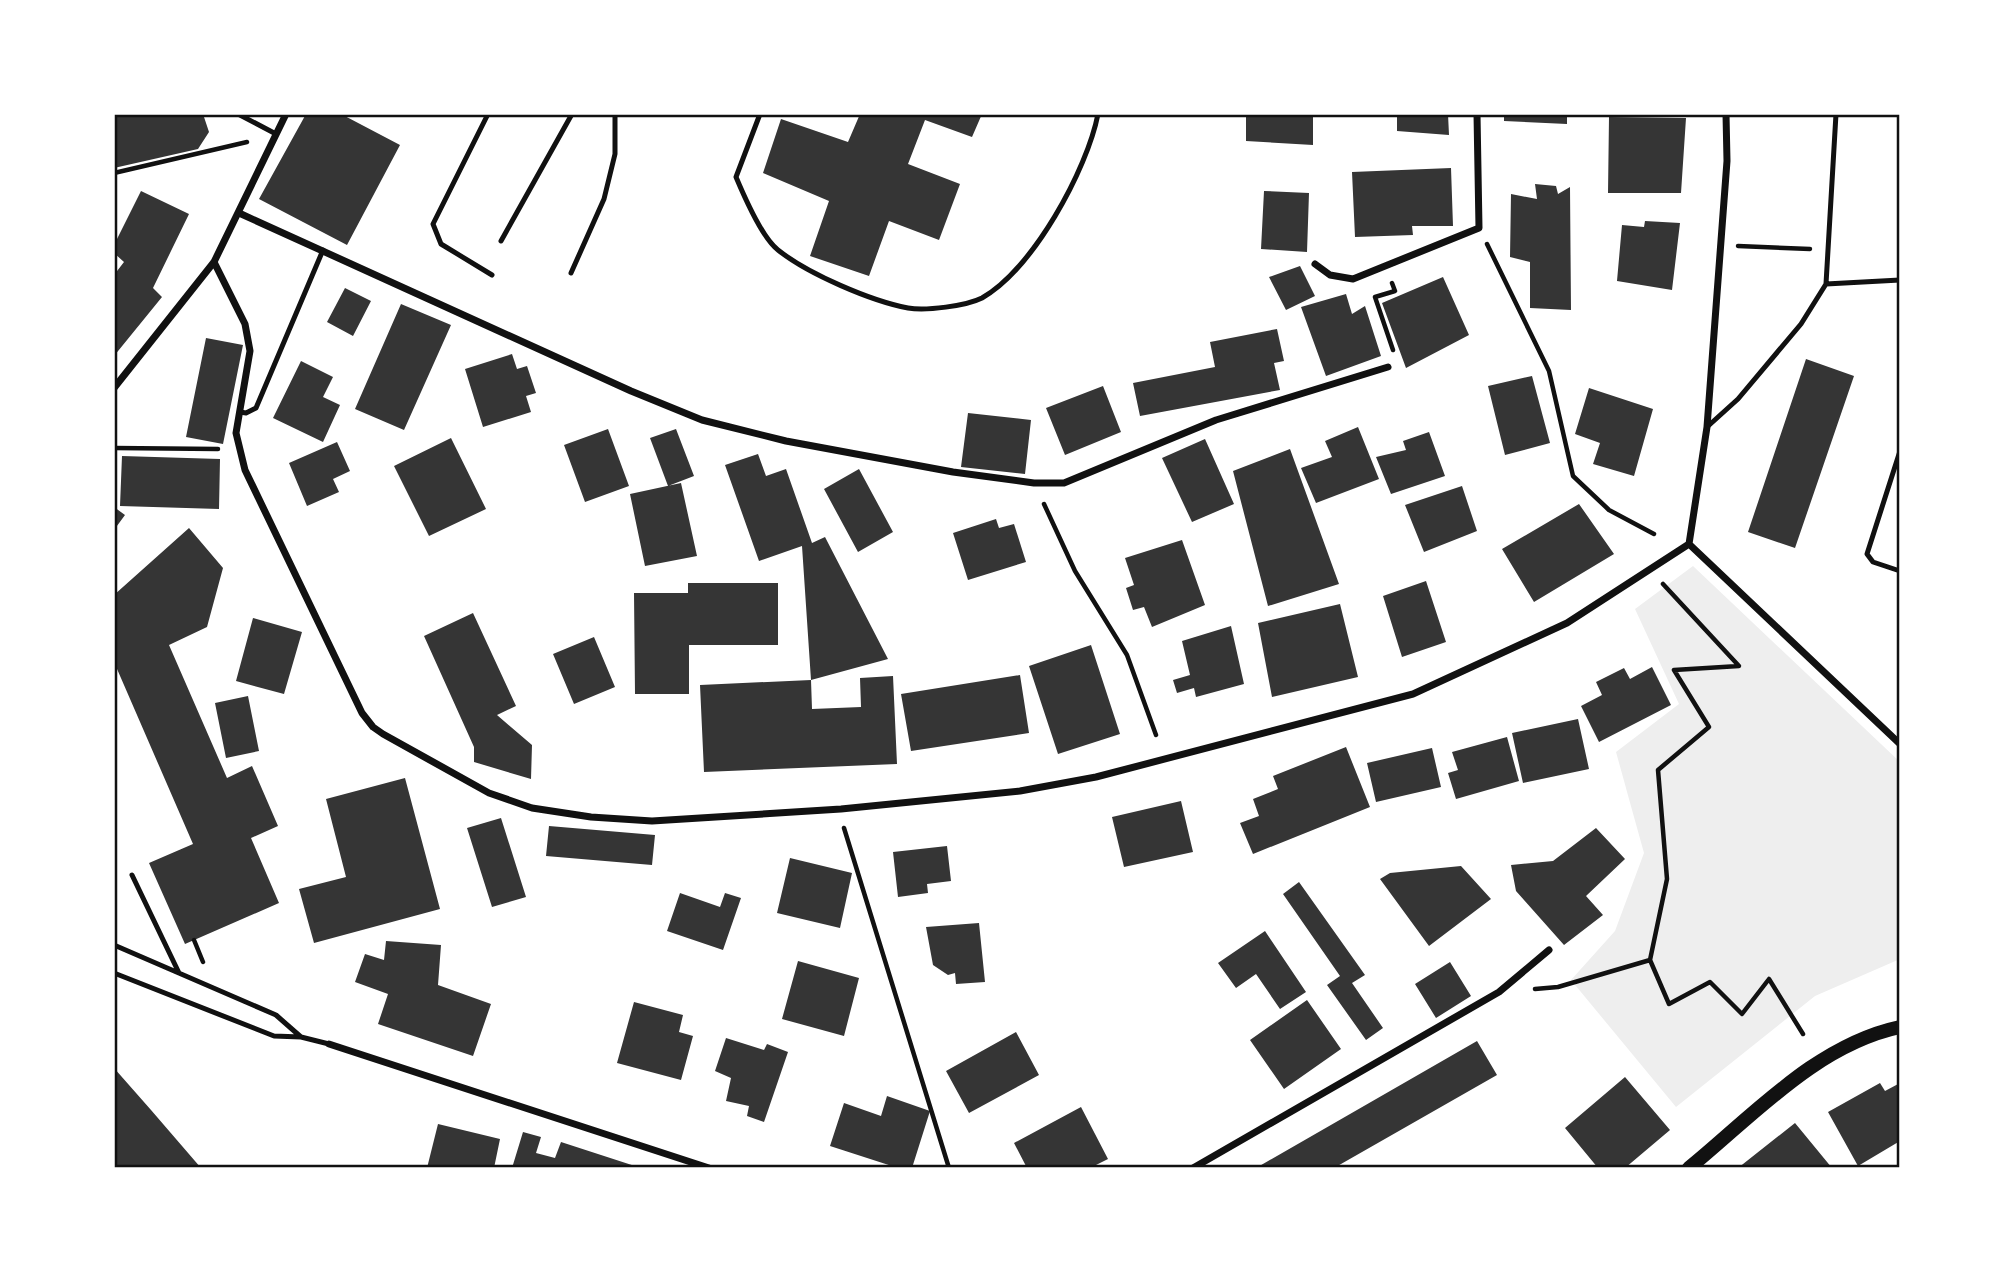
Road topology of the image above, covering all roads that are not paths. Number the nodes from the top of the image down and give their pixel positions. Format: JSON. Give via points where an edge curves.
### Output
{"nodes":[{"id":1,"x":238,"y":114,"type":"edge"},
{"id":2,"x":286,"y":114,"type":"edge"},
{"id":3,"x":488,"y":114,"type":"edge"},
{"id":4,"x":572,"y":114,"type":"edge"},
{"id":5,"x":615,"y":114,"type":"edge"},
{"id":6,"x":760,"y":114,"type":"edge"},
{"id":7,"x":1098,"y":114,"type":"edge"},
{"id":8,"x":1477,"y":114,"type":"edge"},
{"id":9,"x":1726,"y":114,"type":"edge"},
{"id":10,"x":1836,"y":114,"type":"edge"},
{"id":11,"x":276,"y":134,"type":"junction"},
{"id":12,"x":239,"y":213,"type":"junction"},
{"id":13,"x":501,"y":241,"type":"dead end"},
{"id":14,"x":323,"y":250,"type":"junction"},
{"id":15,"x":214,"y":262,"type":"junction"},
{"id":16,"x":1315,"y":264,"type":"dead end"},
{"id":17,"x":571,"y":273,"type":"dead end"},
{"id":18,"x":492,"y":275,"type":"dead end"},
{"id":19,"x":1900,"y":280,"type":"edge"},
{"id":20,"x":1826,"y":284,"type":"junction"},
{"id":21,"x":1388,"y":367,"type":"dead end"},
{"id":22,"x":114,"y":388,"type":"edge"},
{"id":23,"x":240,"y":412,"type":"junction"},
{"id":24,"x":1707,"y":427,"type":"junction"},
{"id":25,"x":1900,"y":451,"type":"edge"},
{"id":26,"x":1689,"y":544,"type":"junction"},
{"id":27,"x":1900,"y":571,"type":"edge"},
{"id":28,"x":1900,"y":744,"type":"edge"},
{"id":29,"x":132,"y":874,"type":"dead end"},
{"id":30,"x":114,"y":945,"type":"edge"},
{"id":31,"x":1549,"y":950,"type":"dead end"},
{"id":32,"x":114,"y":973,"type":"edge"},
{"id":33,"x":179,"y":973,"type":"junction"},
{"id":34,"x":1900,"y":1027,"type":"edge"},
{"id":35,"x":301,"y":1037,"type":"junction"},
{"id":36,"x":329,"y":1044,"type":"joint"},
{"id":37,"x":709,"y":1168,"type":"edge"},
{"id":38,"x":1193,"y":1168,"type":"edge"},
{"id":39,"x":1689,"y":1168,"type":"edge"}],
"edges":[{"from":1,"to":11,"type":"lane"},
{"from":2,"to":11,"type":"street"},
{"from":3,"to":18,"type":"lane","via":[[432,224],[441,244]]},
{"from":4,"to":13,"type":"lane"},
{"from":5,"to":17,"type":"lane","via":[[615,154],[604,199]]},
{"from":6,"to":7,"type":"lane","via":[[736,177],[748,206],[776,249],[856,292],[910,309],[980,299],[1018,269],[1071,190],[1094,136]]},
{"from":8,"to":16,"type":"street","via":[[1479,228],[1353,279],[1330,275]]},
{"from":9,"to":24,"type":"street","via":[[1727,161]]},
{"from":10,"to":20,"type":"lane"},
{"from":11,"to":12,"type":"street"},
{"from":12,"to":14,"type":"street"},
{"from":12,"to":15,"type":"street"},
{"from":14,"to":21,"type":"street","via":[[702,420],[799,444],[1034,483],[1065,483],[1216,420]]},
{"from":14,"to":23,"type":"lane","via":[[256,408]]},
{"from":15,"to":22,"type":"street"},
{"from":15,"to":23,"type":"street","via":[[245,324],[250,351]]},
{"from":19,"to":20,"type":"lane"},
{"from":20,"to":24,"type":"lane","via":[[1801,324],[1738,399]]},
{"from":23,"to":26,"type":"street","via":[[236,433],[245,470],[348,685],[373,727],[489,793],[532,808],[591,817],[652,821],[841,809],[1020,791],[1096,777],[1413,694],[1567,623]]},
{"from":24,"to":26,"type":"street"},
{"from":25,"to":27,"type":"lane","via":[[1867,554],[1873,562]]},
{"from":26,"to":28,"type":"street"},
{"from":29,"to":33,"type":"lane"},
{"from":30,"to":33,"type":"lane"},
{"from":31,"to":38,"type":"street","via":[[1499,992]]},
{"from":32,"to":35,"type":"lane","via":[[274,1036]]},
{"from":33,"to":35,"type":"lane","via":[[276,1015]]},
{"from":34,"to":39,"type":"main road","via":[[1842,1049],[1793,1080]]},
{"from":35,"to":36,"type":"lane"},
{"from":36,"to":37,"type":"street"}]}
